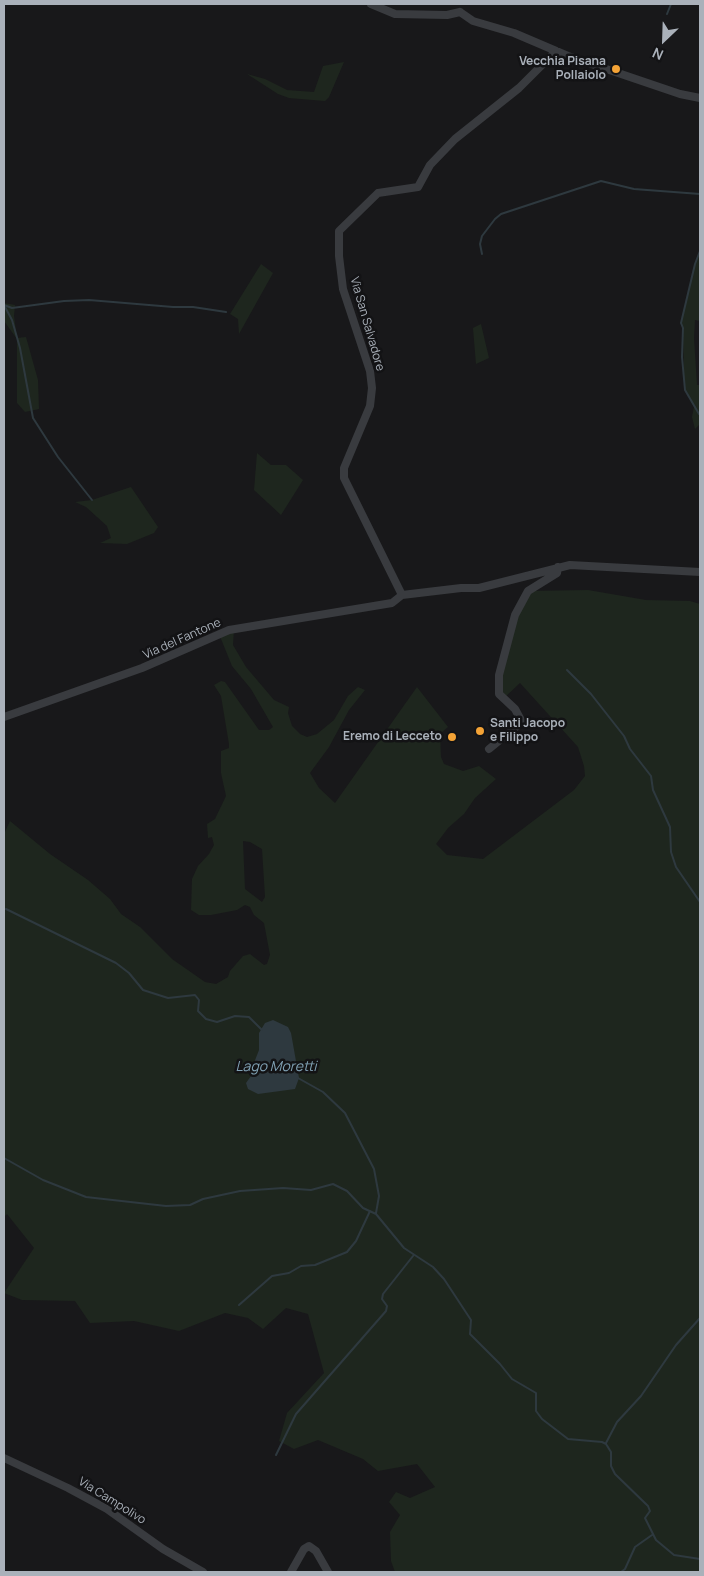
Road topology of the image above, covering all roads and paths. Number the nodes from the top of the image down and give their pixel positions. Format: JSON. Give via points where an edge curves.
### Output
{"nodes":[{"id":1,"x":371,"y":4,"type":"edge"},
{"id":2,"x":459,"y":8,"type":"edge"},
{"id":3,"x":556,"y":51,"type":"junction"},
{"id":4,"x":700,"y":98,"type":"edge"},
{"id":5,"x":558,"y":567,"type":"junction"},
{"id":6,"x":700,"y":572,"type":"edge"},
{"id":7,"x":402,"y":595,"type":"junction"},
{"id":8,"x":4,"y":717,"type":"edge"},
{"id":9,"x":489,"y":749,"type":"dead end"},
{"id":10,"x":4,"y":1458,"type":"edge"},
{"id":11,"x":203,"y":1572,"type":"edge"},
{"id":12,"x":291,"y":1572,"type":"edge"},
{"id":13,"x":328,"y":1572,"type":"edge"}],
"edges":[{"from":1,"to":2,"type":"street","via":[[395,14],[447,15]]},
{"from":2,"to":3,"type":"street","via":[[473,21],[514,33]]},
{"from":3,"to":4,"type":"street"},
{"from":3,"to":7,"type":"street","name":"Via San Salvadore","via":[[519,88],[455,139],[430,166],[418,187],[378,193],[339,231],[343,289],[370,371],[372,388],[370,406],[344,468],[344,478]]},
{"from":5,"to":6,"type":"street","via":[[588,565]]},
{"from":5,"to":7,"type":"street","via":[[479,588]]},
{"from":5,"to":9,"type":"street","via":[[557,573],[528,591],[515,615],[499,675],[499,694],[515,709],[522,722]]},
{"from":7,"to":8,"type":"street","name":"Via del Fantone","via":[[392,603],[228,630],[142,668]]},
{"from":10,"to":11,"type":"street","name":"Via Campolivo","via":[[107,1509],[163,1549]]},
{"from":12,"to":13,"type":"street","via":[[309,1546],[316,1551]]}]}
